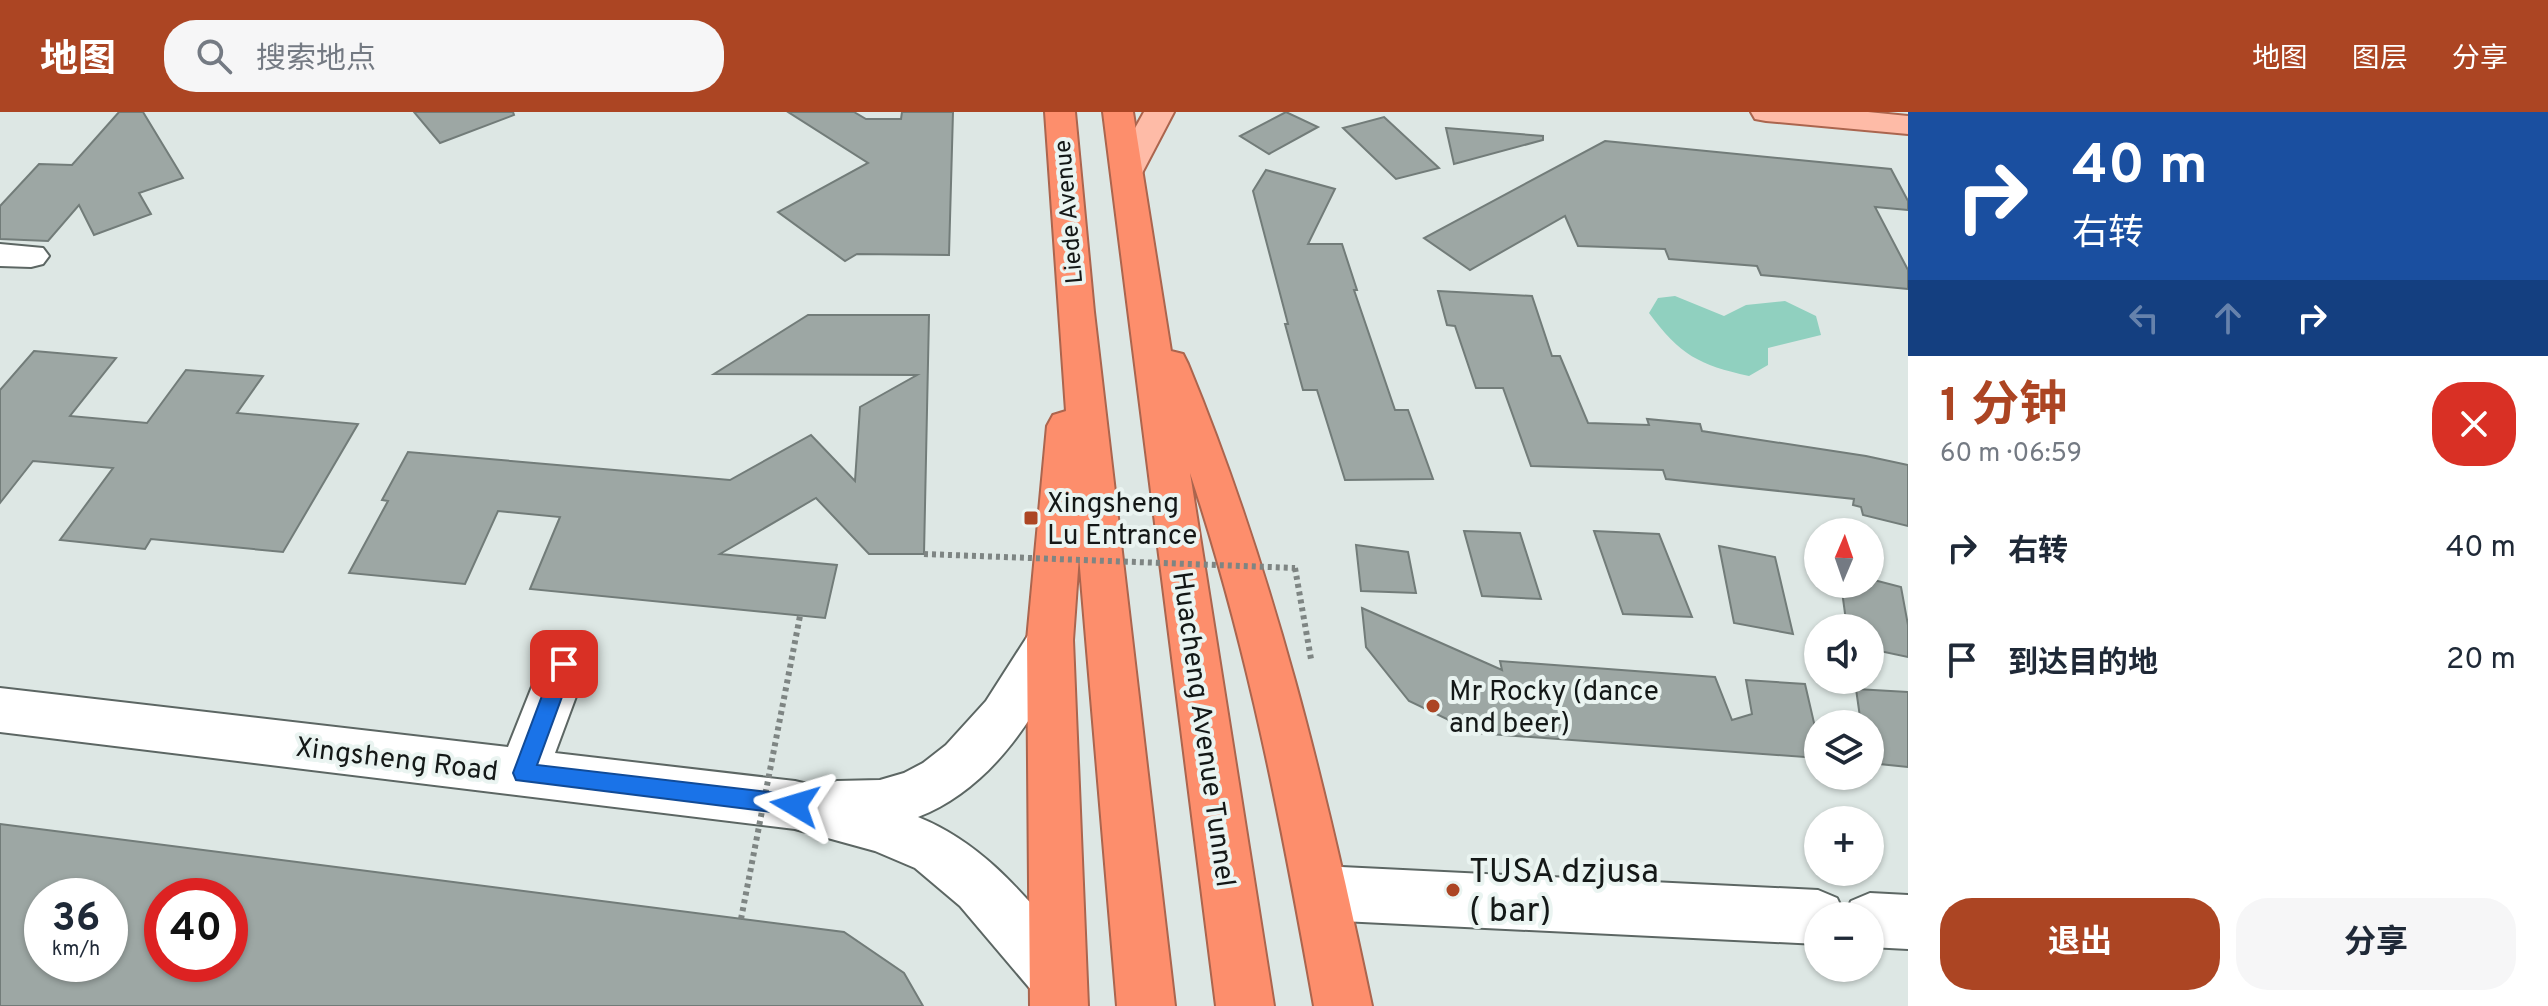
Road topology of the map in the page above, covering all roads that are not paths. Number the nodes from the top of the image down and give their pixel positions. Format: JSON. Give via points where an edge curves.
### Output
{"nodes":[{"id":1,"x":1060,"y":112,"type":"edge"},
{"id":2,"x":1118,"y":112,"type":"edge"},
{"id":3,"x":1159,"y":112,"type":"edge"},
{"id":4,"x":1766,"y":112,"type":"edge"},
{"id":5,"x":1908,"y":125,"type":"edge"},
{"id":6,"x":1128,"y":170,"type":"junction"},
{"id":7,"x":1146,"y":310,"type":"junction"},
{"id":8,"x":1076,"y":312,"type":"junction"},
{"id":9,"x":1050,"y":640,"type":"junction"},
{"id":10,"x":564,"y":664,"type":"dead end"},
{"id":11,"x":0,"y":710,"type":"edge"},
{"id":12,"x":523,"y":773,"type":"junction"},
{"id":13,"x":795,"y":805,"type":"junction"},
{"id":14,"x":1321,"y":893,"type":"junction"},
{"id":15,"x":1804,"y":916,"type":"edge"},
{"id":16,"x":1884,"y":921,"type":"edge"},
{"id":17,"x":1908,"y":922,"type":"edge"},
{"id":18,"x":1059,"y":992,"type":"edge"},
{"id":19,"x":1146,"y":1006,"type":"edge"},
{"id":20,"x":1245,"y":1006,"type":"edge"},
{"id":21,"x":1343,"y":1006,"type":"edge"}],
"edges":[{"from":1,"to":8,"type":"highway","name":"Liede Avenue"},
{"from":2,"to":6,"type":"highway"},
{"from":3,"to":6,"type":"main road"},
{"from":4,"to":5,"type":"main road"},
{"from":6,"to":7,"type":"highway"},
{"from":7,"to":14,"type":"highway","via":[[1240,555]]},
{"from":7,"to":20,"type":"highway","name":"Huacheng Avenue Tunnel"},
{"from":8,"to":9,"type":"highway"},
{"from":8,"to":19,"type":"highway"},
{"from":9,"to":13,"type":"street","via":[[1013,705],[983,741],[922,792],[885,804]]},
{"from":9,"to":18,"type":"highway"},
{"from":10,"to":12,"type":"street"},
{"from":11,"to":12,"type":"street","name":"Xingsheng Road"},
{"from":12,"to":13,"type":"street","name":"Xingsheng Road"},
{"from":13,"to":18,"type":"street","via":[[891,831],[948,860],[991,901]]},
{"from":14,"to":15,"type":"street"},
{"from":14,"to":21,"type":"highway"},
{"from":16,"to":17,"type":"street"}]}
